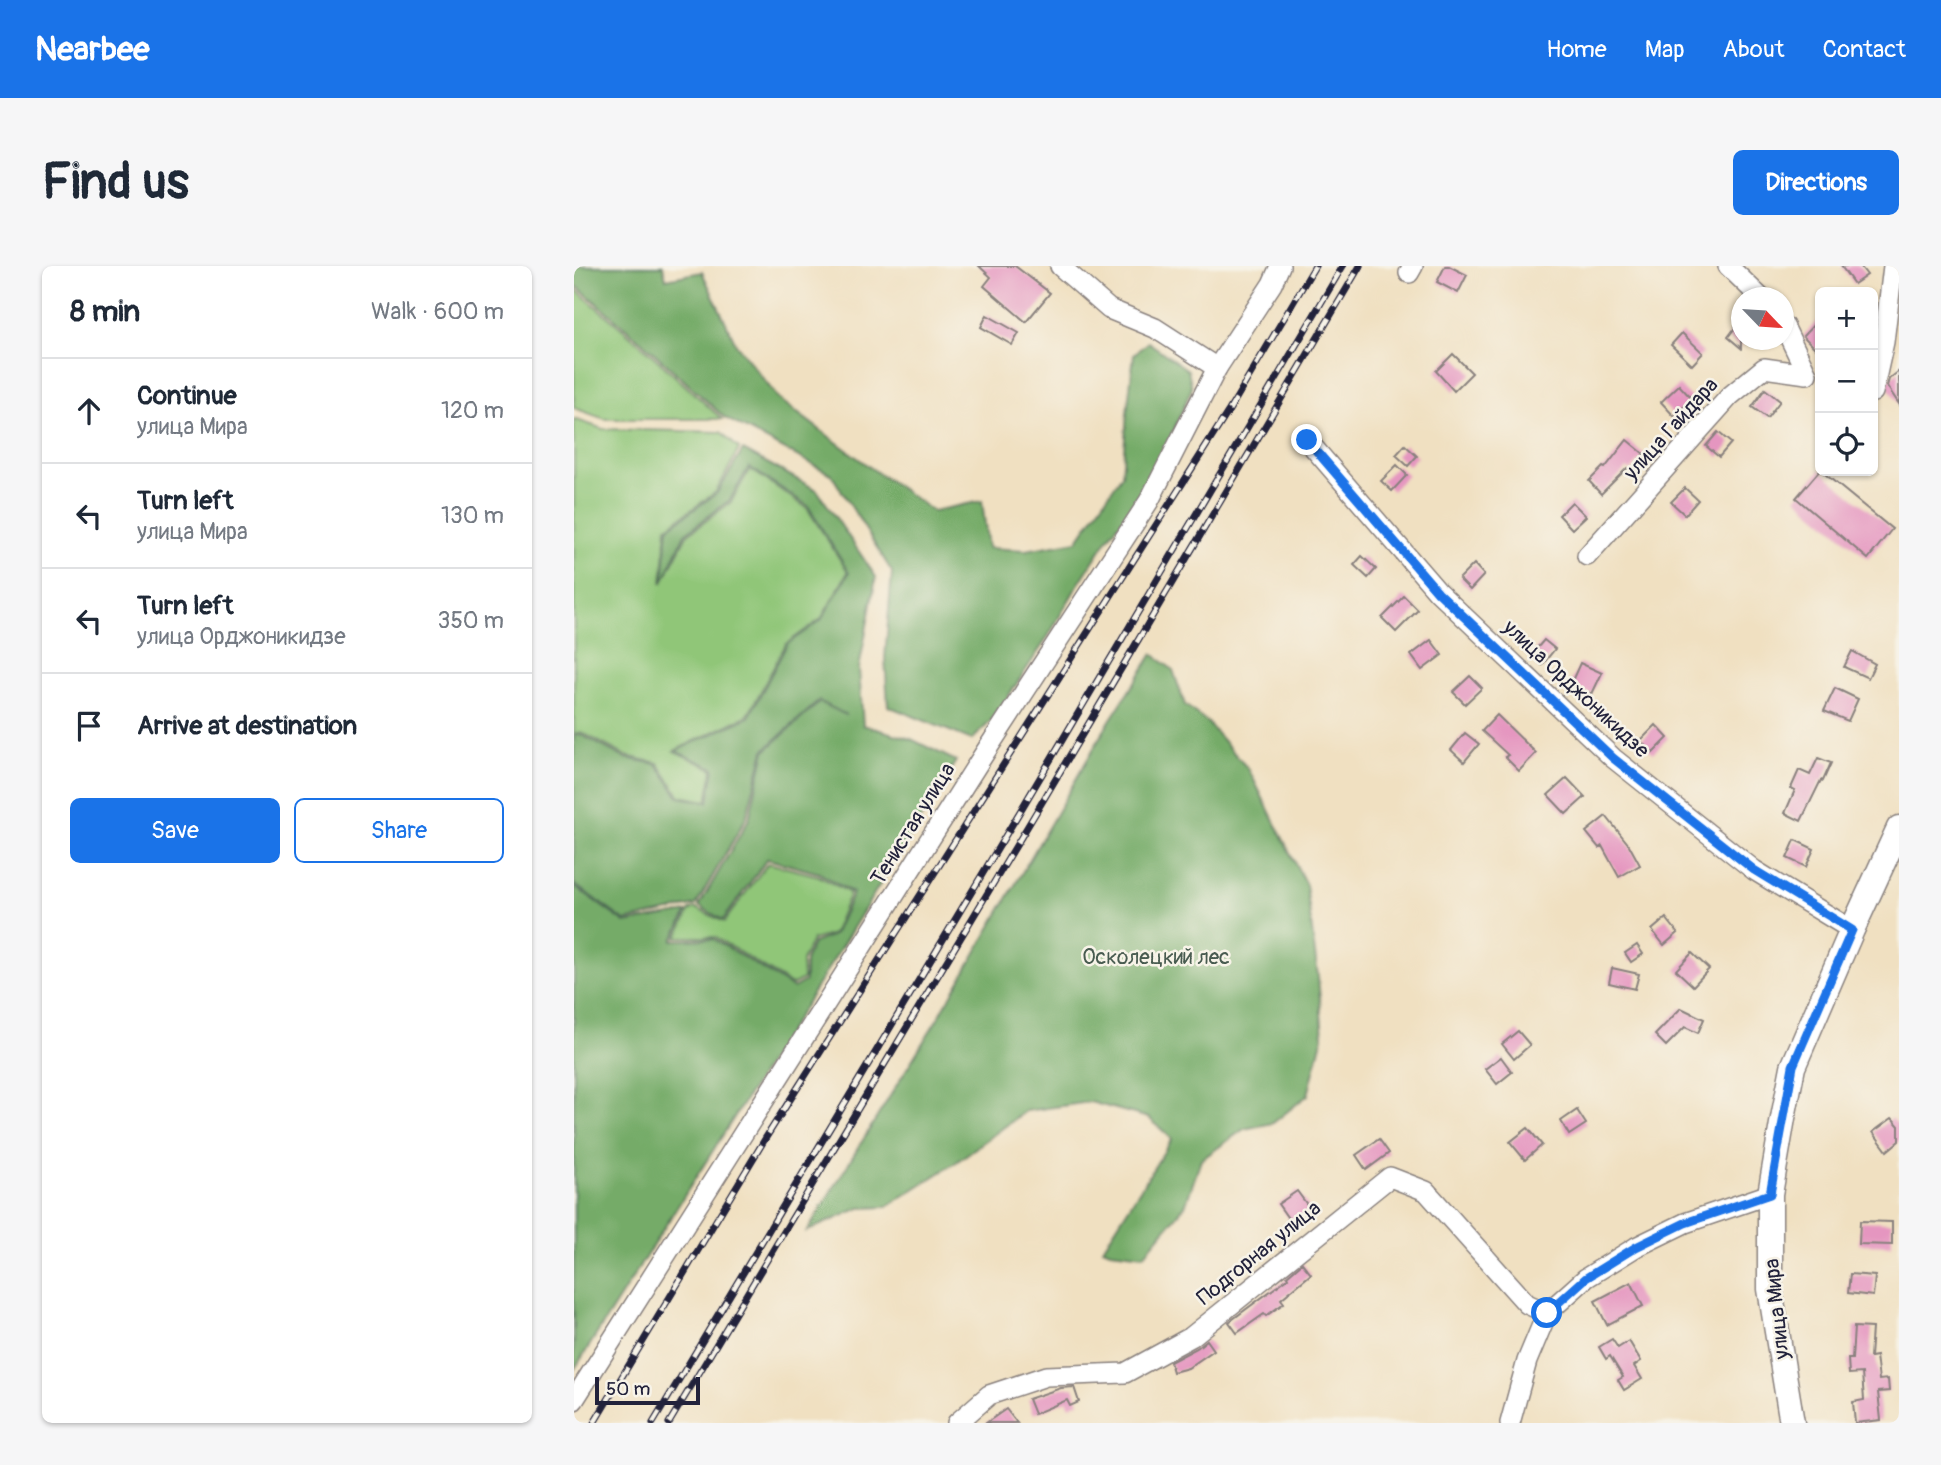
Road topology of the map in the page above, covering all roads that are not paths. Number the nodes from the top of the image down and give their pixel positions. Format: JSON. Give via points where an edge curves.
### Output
{"nodes":[{"id":1,"x":1060,"y":266,"type":"edge"},
{"id":2,"x":1280,"y":266,"type":"edge"},
{"id":3,"x":1728,"y":266,"type":"edge"},
{"id":4,"x":1893,"y":266,"type":"edge"},
{"id":5,"x":1750,"y":287,"type":"edge"},
{"id":6,"x":1794,"y":344,"type":"edge"},
{"id":7,"x":1217,"y":368,"type":"junction"},
{"id":8,"x":1878,"y":369,"type":"edge"},
{"id":9,"x":1814,"y":376,"type":"edge"},
{"id":10,"x":1307,"y":440,"type":"dead end"},
{"id":11,"x":1587,"y":556,"type":"dead end"},
{"id":12,"x":1899,"y":828,"type":"edge"},
{"id":13,"x":1852,"y":930,"type":"junction"},
{"id":14,"x":1770,"y":1194,"type":"junction"},
{"id":15,"x":1547,"y":1313,"type":"junction"},
{"id":16,"x":574,"y":1401,"type":"edge"},
{"id":17,"x":957,"y":1423,"type":"edge"},
{"id":18,"x":1510,"y":1423,"type":"edge"},
{"id":19,"x":1792,"y":1423,"type":"edge"}],
"edges":[{"from":1,"to":7,"type":"street","via":[[1109,309],[1155,328]]},
{"from":2,"to":7,"type":"street","name":"Тенистая улица"},
{"from":3,"to":5,"type":"street"},
{"from":4,"to":8,"type":"street"},
{"from":6,"to":9,"type":"street","name":"улица Гайдара"},
{"from":7,"to":16,"type":"street","name":"Тенистая улица","via":[[1149,501]]},
{"from":9,"to":11,"type":"street","name":"улица Гайдара","via":[[1764,368],[1730,396]]},
{"from":10,"to":13,"type":"street","name":"улица Орджоникидзе","via":[[1438,592],[1613,758],[1754,870]]},
{"from":12,"to":13,"type":"main road","name":"улица Мира"},
{"from":13,"to":14,"type":"main road","name":"улица Мира","via":[[1793,1066]]},
{"from":14,"to":15,"type":"street","via":[[1685,1223],[1636,1247],[1586,1278]]},
{"from":14,"to":19,"type":"main road","name":"улица Мира","via":[[1770,1289]]},
{"from":15,"to":17,"type":"street","name":"Подгорная улица","via":[[1527,1304],[1426,1191],[1390,1177],[1191,1337],[1125,1373],[1046,1377],[989,1395]]},
{"from":15,"to":18,"type":"street","via":[[1527,1361]]}]}
